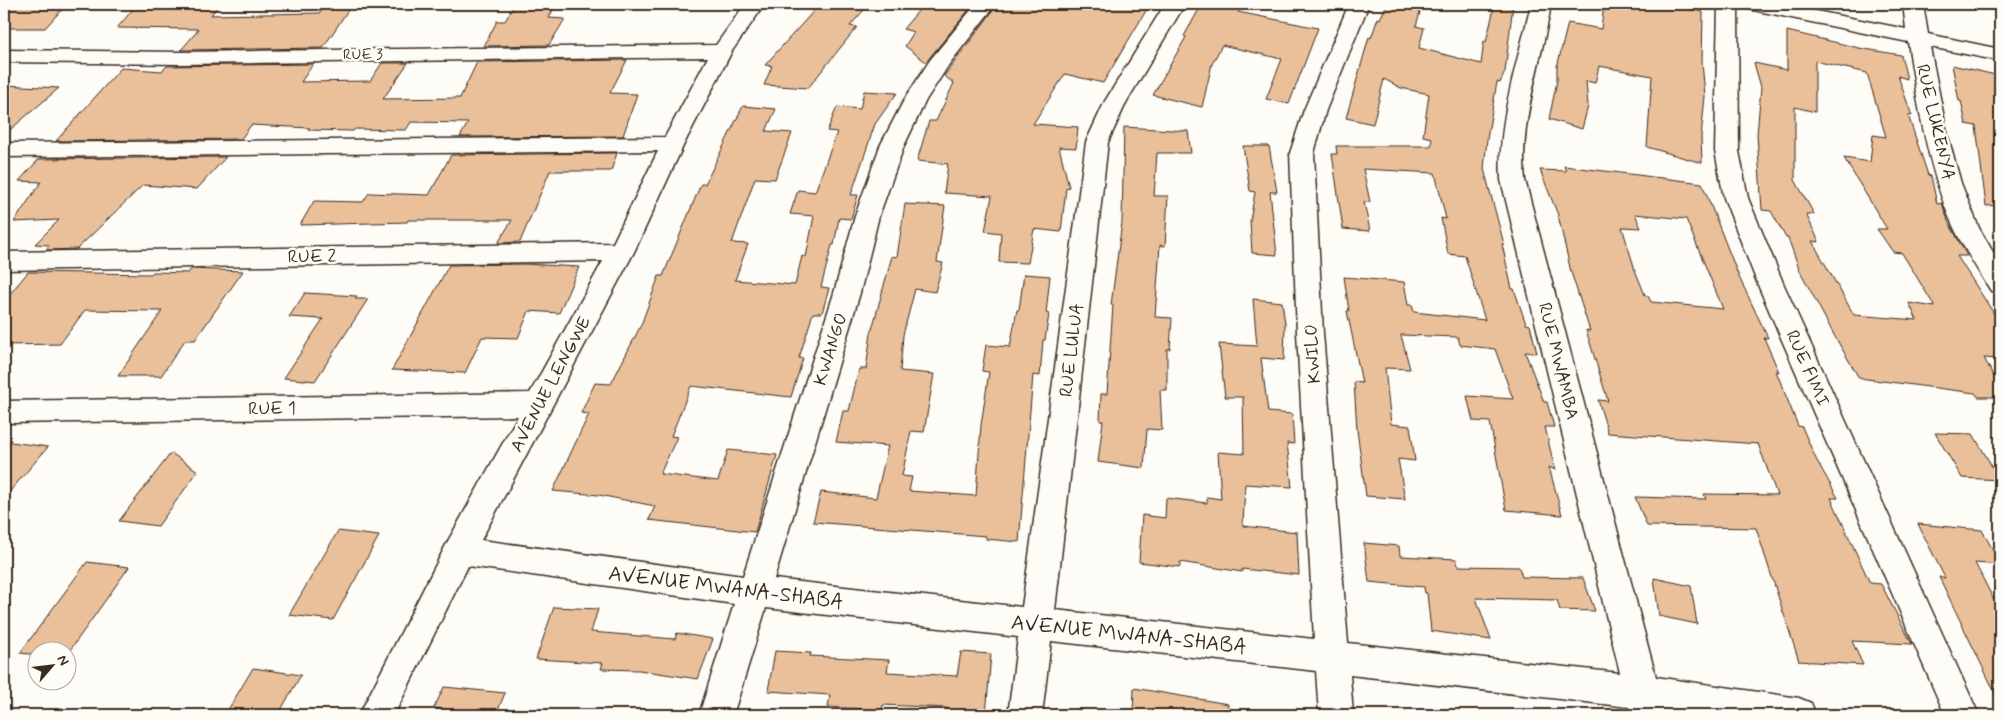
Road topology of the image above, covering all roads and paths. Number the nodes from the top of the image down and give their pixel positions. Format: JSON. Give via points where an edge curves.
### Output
{"nodes":[{"id":1,"x":755,"y":4,"type":"edge"},
{"id":2,"x":986,"y":4,"type":"edge"},
{"id":3,"x":1175,"y":4,"type":"edge"},
{"id":4,"x":1359,"y":4,"type":"edge"},
{"id":5,"x":1541,"y":4,"type":"edge"},
{"id":6,"x":1728,"y":4,"type":"edge"},
{"id":7,"x":1753,"y":4,"type":"edge"},
{"id":8,"x":1913,"y":4,"type":"edge"},
{"id":9,"x":1918,"y":38,"type":"junction"},
{"id":10,"x":722,"y":51,"type":"junction"},
{"id":11,"x":2000,"y":55,"type":"edge"},
{"id":12,"x":4,"y":56,"type":"edge"},
{"id":13,"x":673,"y":144,"type":"junction"},
{"id":14,"x":4,"y":150,"type":"edge"},
{"id":15,"x":621,"y":252,"type":"junction"},
{"id":16,"x":4,"y":261,"type":"edge"},
{"id":17,"x":2000,"y":284,"type":"edge"},
{"id":18,"x":539,"y":404,"type":"junction"},
{"id":19,"x":4,"y":412,"type":"edge"},
{"id":20,"x":458,"y":550,"type":"junction"},
{"id":21,"x":756,"y":592,"type":"junction"},
{"id":22,"x":1037,"y":624,"type":"junction"},
{"id":23,"x":1332,"y":657,"type":"junction"},
{"id":24,"x":1645,"y":704,"type":"edge"},
{"id":25,"x":376,"y":715,"type":"edge"},
{"id":26,"x":716,"y":715,"type":"edge"},
{"id":27,"x":1025,"y":715,"type":"edge"},
{"id":28,"x":1336,"y":715,"type":"edge"},
{"id":29,"x":1799,"y":715,"type":"edge"},
{"id":30,"x":1962,"y":715,"type":"edge"}],
"edges":[{"from":1,"to":10,"type":"street","name":"AVENUE LENGWE"},
{"from":2,"to":21,"type":"street","name":"KWANGO","via":[[941,60],[915,100],[892,146],[867,216],[847,293]]},
{"from":3,"to":22,"type":"street","name":"RUE LULUA","via":[[1116,101],[1097,142]]},
{"from":4,"to":23,"type":"street","name":"KWILO","via":[[1315,110],[1302,153],[1310,333]]},
{"from":5,"to":24,"type":"street","name":"RUE MWAMBA","via":[[1515,124],[1511,155],[1513,180]]},
{"from":6,"to":30,"type":"street","name":"RUE FIMI","via":[[1727,151],[1736,198],[1771,285]]},
{"from":7,"to":9,"type":"street"},
{"from":8,"to":9,"type":"street","name":"RUE LUKENYA"},
{"from":9,"to":11,"type":"street"},
{"from":9,"to":17,"type":"street","name":"RUE LUKENYA","via":[[1941,158],[1958,210]]},
{"from":10,"to":12,"type":"street","name":"RUE 3","via":[[180,58]]},
{"from":10,"to":13,"type":"street","name":"AVENUE LENGWE"},
{"from":13,"to":14,"type":"street"},
{"from":13,"to":15,"type":"street","name":"AVENUE LENGWE"},
{"from":15,"to":16,"type":"street","name":"RUE 2"},
{"from":15,"to":18,"type":"street","name":"AVENUE LENGWE"},
{"from":18,"to":19,"type":"street","name":"RUE 1"},
{"from":18,"to":20,"type":"street","name":"AVENUE LENGWE"},
{"from":20,"to":21,"type":"street","name":"AVENUE MWANA-SHABA"},
{"from":20,"to":25,"type":"street","name":"AVENUE LENGWE"},
{"from":21,"to":22,"type":"street","name":"AVENUE MWANA-SHABA"},
{"from":21,"to":26,"type":"street","name":"KWANGO"},
{"from":22,"to":23,"type":"street","name":"AVENUE MWANA-SHABA"},
{"from":22,"to":27,"type":"street","name":"RUE LULUA"},
{"from":23,"to":24,"type":"street","name":"AVENUE MWANA-SHABA"},
{"from":23,"to":28,"type":"street","name":"KWILO"},
{"from":24,"to":29,"type":"street","name":"AVENUE MWANA-SHABA"}]}
